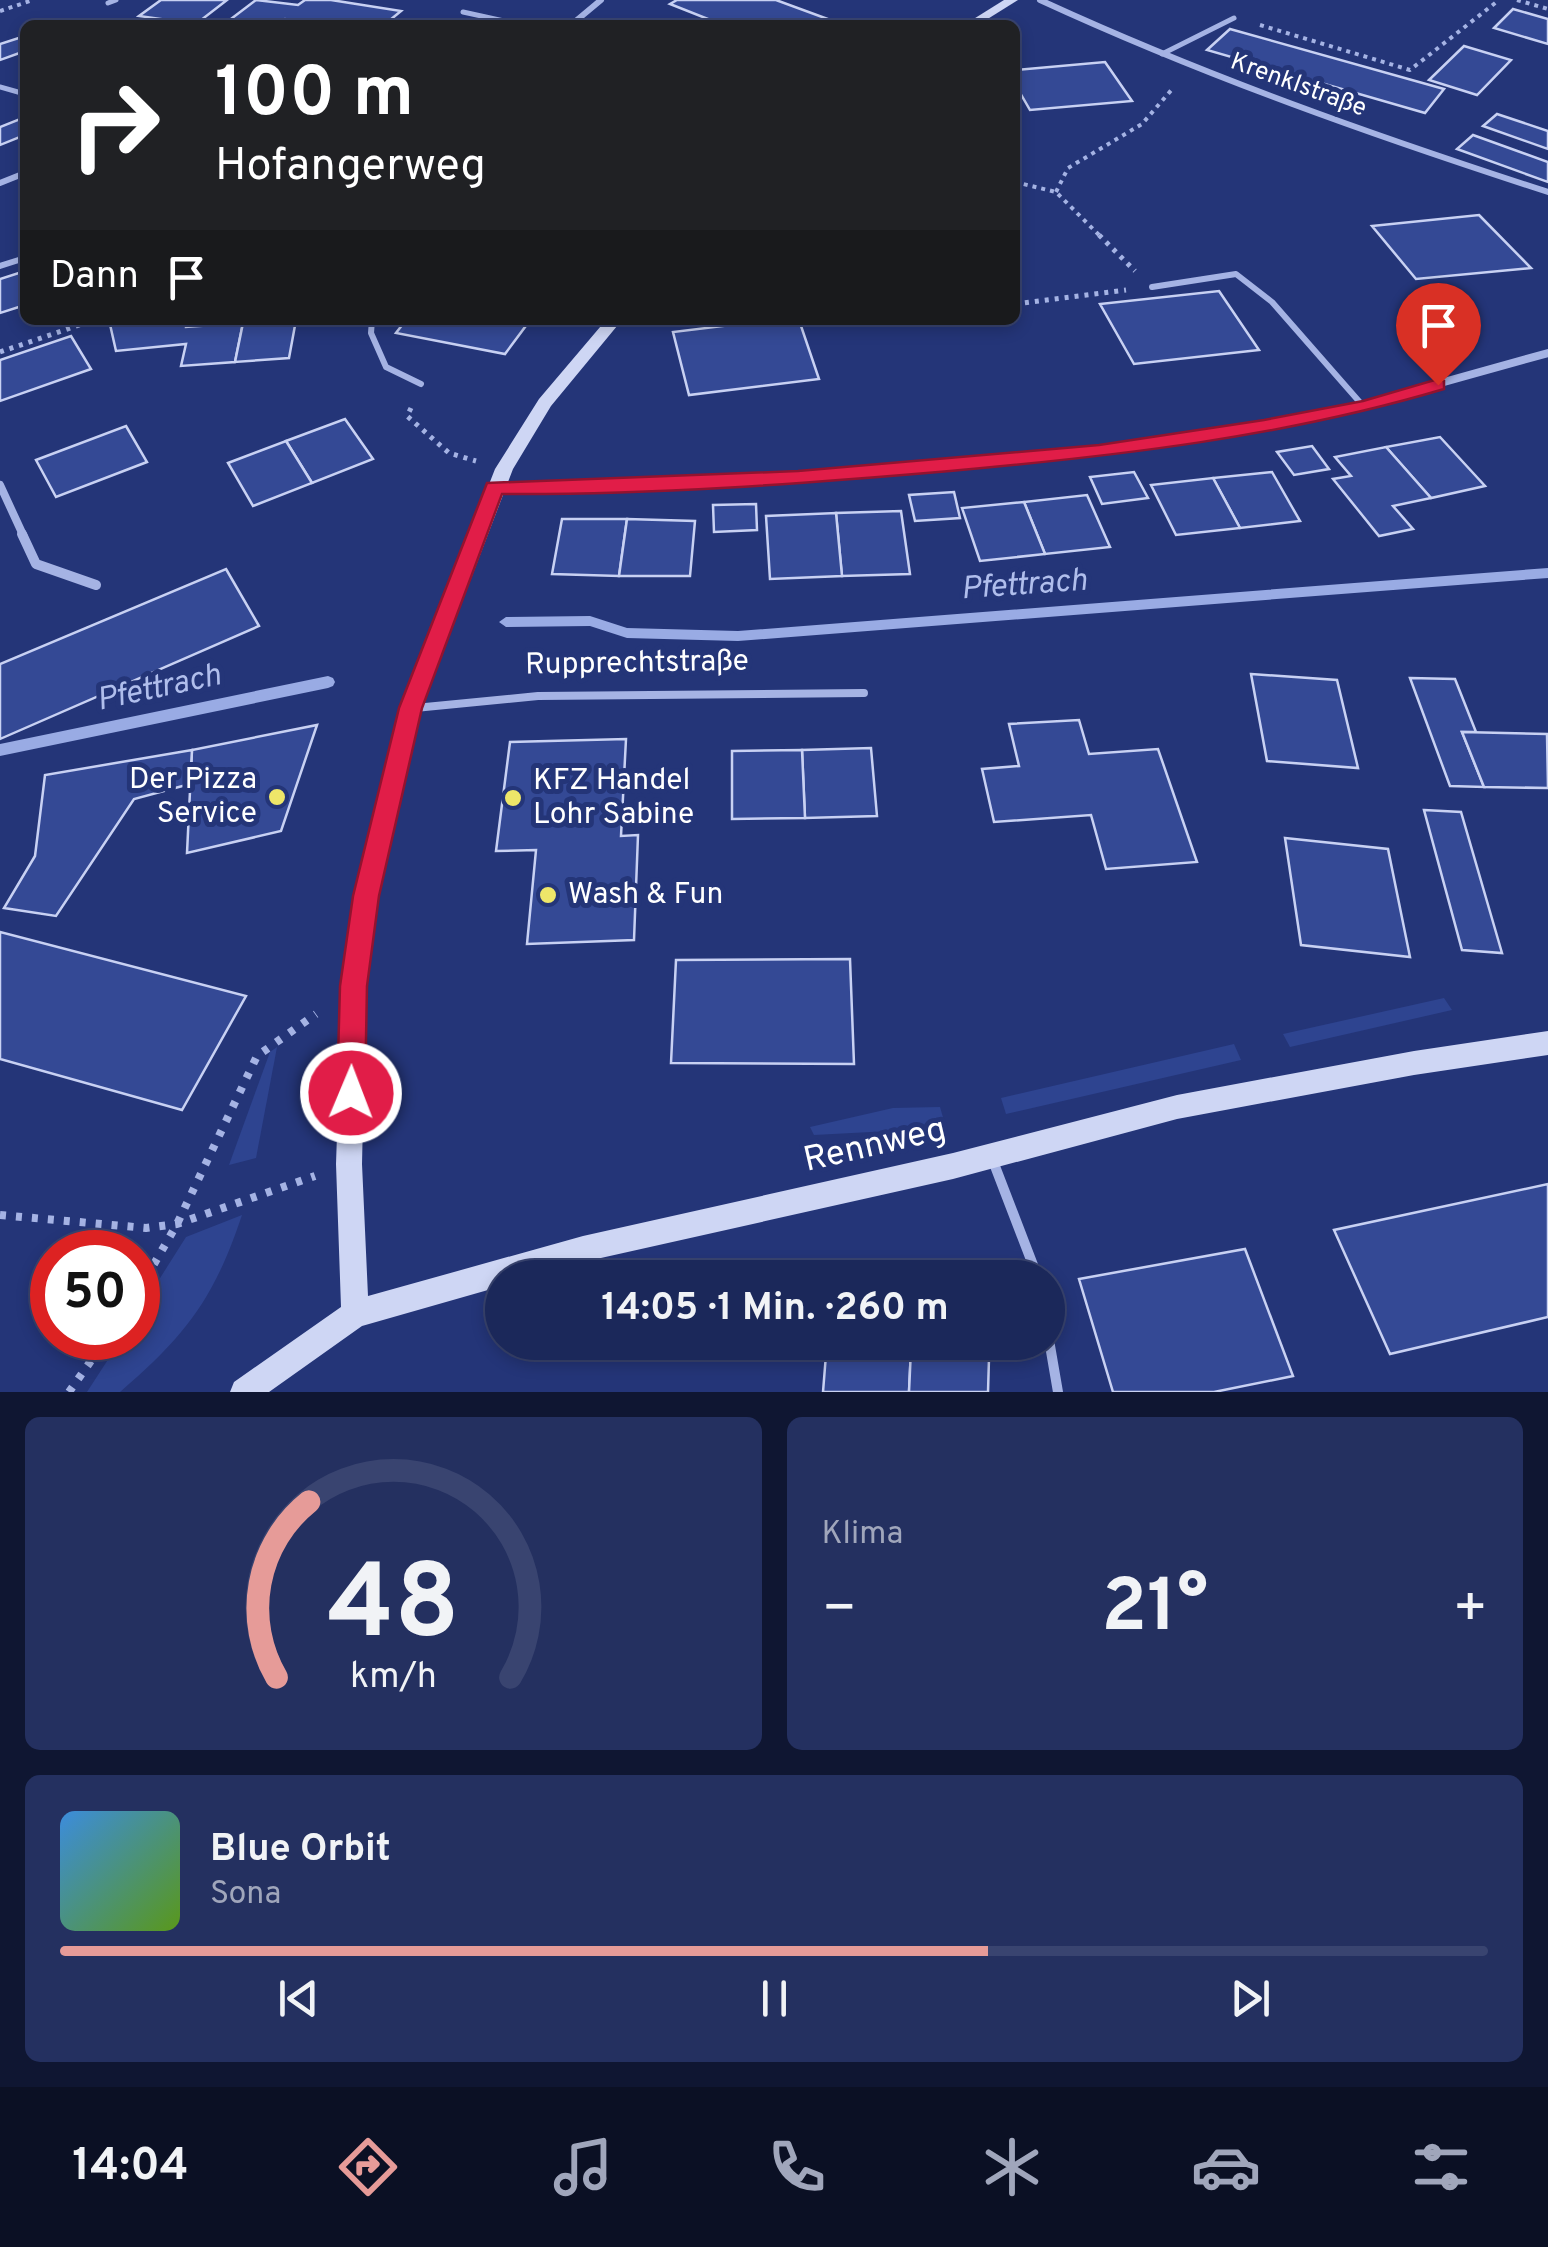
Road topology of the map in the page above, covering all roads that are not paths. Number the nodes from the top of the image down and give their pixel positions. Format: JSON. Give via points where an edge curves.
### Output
{"nodes":[{"id":1,"x":116,"y":0,"type":"edge"},
{"id":2,"x":601,"y":0,"type":"edge"},
{"id":3,"x":1012,"y":0,"type":"edge"},
{"id":4,"x":1040,"y":0,"type":"edge"},
{"id":5,"x":108,"y":3,"type":"dead end"},
{"id":6,"x":462,"y":12,"type":"dead end"},
{"id":7,"x":1234,"y":18,"type":"road end"},
{"id":8,"x":500,"y":20,"type":"edge"},
{"id":9,"x":577,"y":20,"type":"edge"},
{"id":10,"x":978,"y":20,"type":"edge"},
{"id":11,"x":1162,"y":54,"type":"junction"},
{"id":12,"x":1548,"y":192,"type":"edge"},
{"id":13,"x":1152,"y":287,"type":"road end"},
{"id":14,"x":372,"y":325,"type":"edge"},
{"id":15,"x":610,"y":325,"type":"edge"},
{"id":16,"x":1548,"y":353,"type":"edge"},
{"id":17,"x":421,"y":384,"type":"road end"},
{"id":18,"x":1364,"y":407,"type":"junction"},
{"id":19,"x":0,"y":485,"type":"edge"},
{"id":20,"x":494,"y":488,"type":"junction"},
{"id":21,"x":96,"y":585,"type":"dead end"},
{"id":22,"x":864,"y":692,"type":"dead end"},
{"id":23,"x":411,"y":708,"type":"junction"},
{"id":24,"x":1548,"y":1043,"type":"edge"},
{"id":25,"x":992,"y":1156,"type":"junction"},
{"id":26,"x":1031,"y":1260,"type":"edge"},
{"id":27,"x":355,"y":1314,"type":"junction"},
{"id":28,"x":1052,"y":1360,"type":"edge"},
{"id":29,"x":244,"y":1392,"type":"edge"},
{"id":30,"x":1058,"y":1392,"type":"edge"}],
"edges":[{"from":1,"to":5,"type":"lane"},
{"from":2,"to":9,"type":"street"},
{"from":3,"to":10,"type":"main road"},
{"from":4,"to":11,"type":"street","name":"Krenklstraße"},
{"from":6,"to":8,"type":"lane"},
{"from":7,"to":11,"type":"lane"},
{"from":11,"to":12,"type":"street","name":"Krenklstraße","via":[[1276,102]]},
{"from":13,"to":18,"type":"lane","via":[[1236,274],[1272,302]]},
{"from":14,"to":17,"type":"lane","via":[[386,368]]},
{"from":15,"to":20,"type":"main road","via":[[544,403]]},
{"from":16,"to":18,"type":"street"},
{"from":18,"to":20,"type":"street","via":[[1212,435],[964,464],[599,488]]},
{"from":19,"to":21,"type":"street","via":[[36,564]]},
{"from":20,"to":23,"type":"main road"},
{"from":22,"to":23,"type":"lane","name":"Rupprechtstraße","via":[[538,696]]},
{"from":23,"to":27,"type":"main road","via":[[362,914],[354,986],[349,1164]]},
{"from":24,"to":25,"type":"main road","name":"Rennweg","via":[[1178,1107]]},
{"from":25,"to":26,"type":"lane"},
{"from":25,"to":27,"type":"main road","name":"Rennweg","via":[[584,1249]]},
{"from":27,"to":29,"type":"main road","name":"Rennweg"},
{"from":28,"to":30,"type":"lane"}]}
